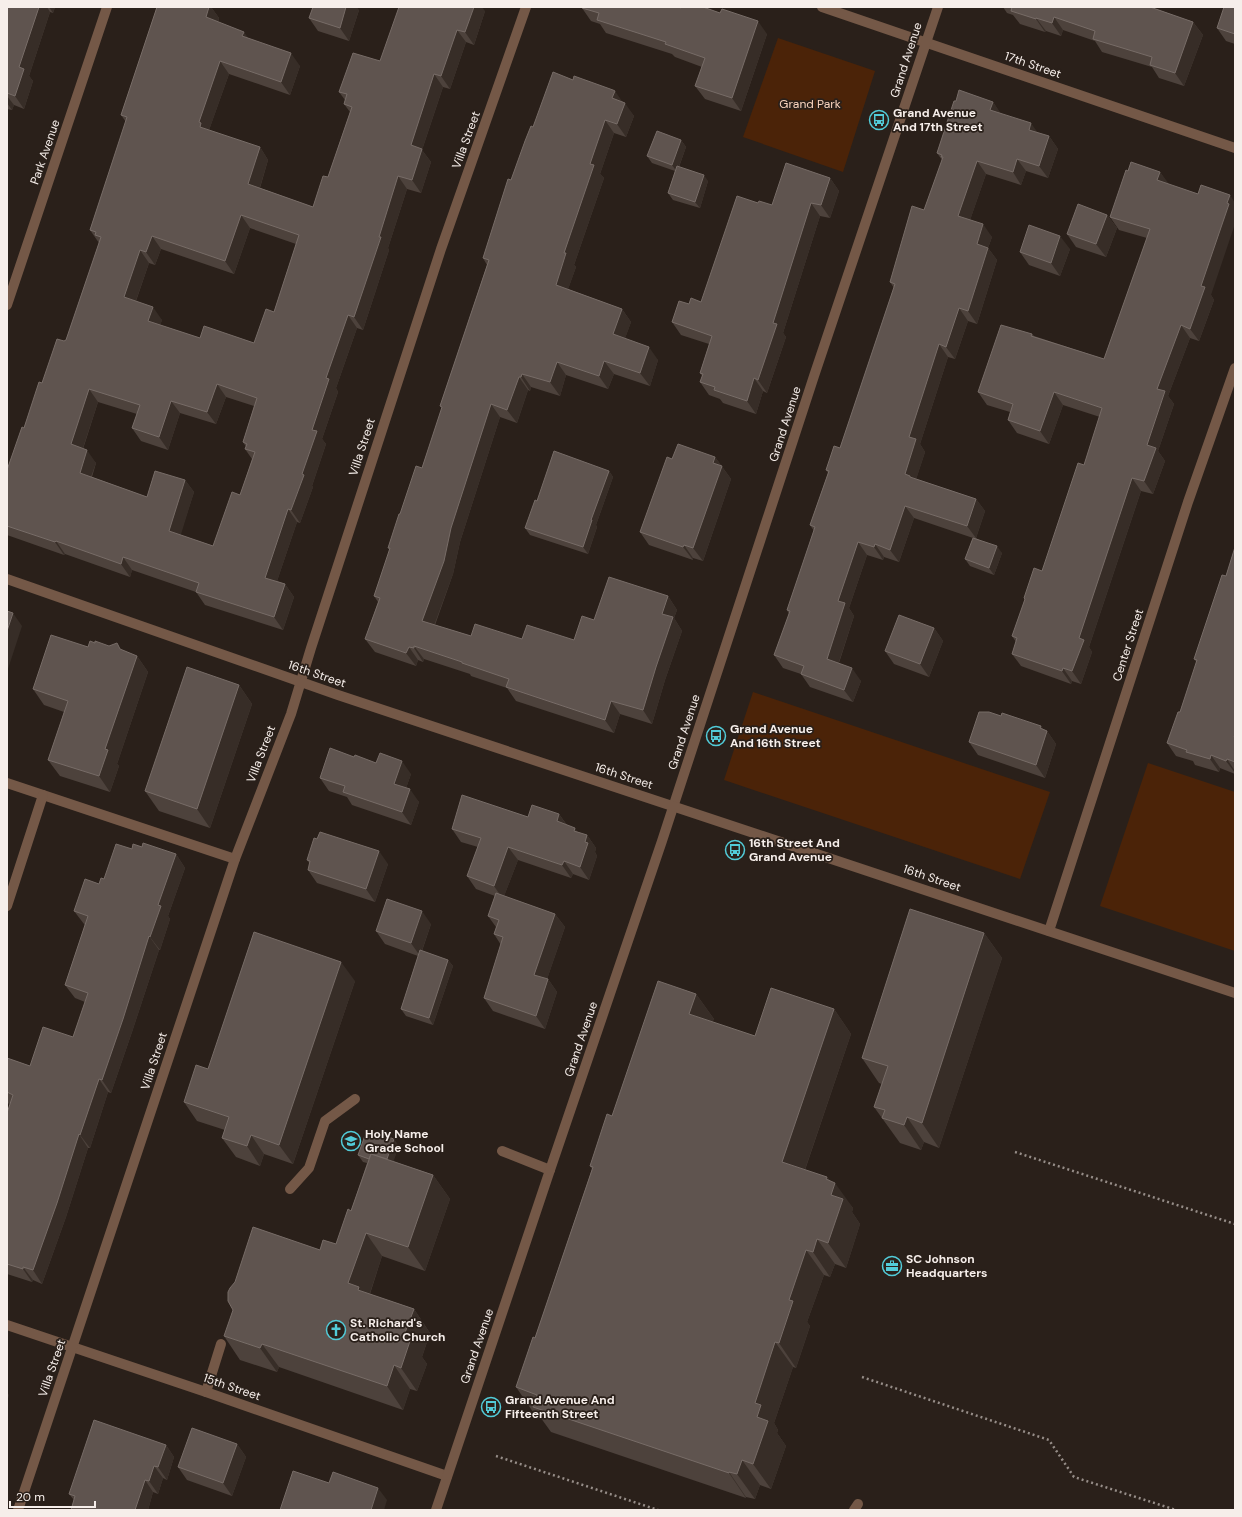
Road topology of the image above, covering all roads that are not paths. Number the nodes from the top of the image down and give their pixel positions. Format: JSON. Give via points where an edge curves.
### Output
{"nodes":[{"id":1,"x":107,"y":7,"type":"edge"},
{"id":2,"x":526,"y":7,"type":"edge"},
{"id":3,"x":822,"y":7,"type":"edge"},
{"id":4,"x":938,"y":7,"type":"edge"},
{"id":5,"x":926,"y":42,"type":"junction"},
{"id":6,"x":1235,"y":148,"type":"edge"},
{"id":7,"x":7,"y":305,"type":"edge"},
{"id":8,"x":1235,"y":368,"type":"edge"},
{"id":9,"x":7,"y":579,"type":"edge"},
{"id":10,"x":300,"y":682,"type":"junction"},
{"id":11,"x":7,"y":782,"type":"edge"},
{"id":12,"x":43,"y":795,"type":"junction"},
{"id":13,"x":674,"y":805,"type":"junction"},
{"id":14,"x":235,"y":860,"type":"junction"},
{"id":15,"x":7,"y":906,"type":"edge"},
{"id":16,"x":1049,"y":931,"type":"junction"},
{"id":17,"x":1235,"y":992,"type":"edge"},
{"id":18,"x":355,"y":1099,"type":"dead end"},
{"id":19,"x":502,"y":1151,"type":"dead end"},
{"id":20,"x":550,"y":1170,"type":"junction"},
{"id":21,"x":290,"y":1189,"type":"dead end"},
{"id":22,"x":7,"y":1325,"type":"edge"},
{"id":23,"x":221,"y":1344,"type":"dead end"},
{"id":24,"x":73,"y":1346,"type":"junction"},
{"id":25,"x":206,"y":1392,"type":"junction"},
{"id":26,"x":447,"y":1476,"type":"junction"},
{"id":27,"x":18,"y":1510,"type":"edge"},
{"id":28,"x":436,"y":1510,"type":"edge"}],
"edges":[{"from":1,"to":7,"type":"street","name":"Park Avenue"},
{"from":2,"to":10,"type":"street","name":"Villa Street","via":[[440,249]]},
{"from":3,"to":5,"type":"street","name":"17th Street"},
{"from":4,"to":5,"type":"street","name":"Grand Avenue"},
{"from":5,"to":6,"type":"street","name":"17th Street"},
{"from":5,"to":13,"type":"street","name":"Grand Avenue"},
{"from":8,"to":16,"type":"street","name":"Center Street","via":[[1188,502]]},
{"from":9,"to":10,"type":"street","name":"16th Street"},
{"from":10,"to":13,"type":"street","name":"16th Street"},
{"from":10,"to":14,"type":"street","name":"Villa Street"},
{"from":11,"to":12,"type":"street"},
{"from":12,"to":14,"type":"street"},
{"from":12,"to":15,"type":"street"},
{"from":13,"to":16,"type":"street","name":"16th Street"},
{"from":13,"to":20,"type":"street","name":"Grand Avenue"},
{"from":14,"to":24,"type":"street","name":"Villa Street"},
{"from":16,"to":17,"type":"street","name":"16th Street"},
{"from":18,"to":21,"type":"street","via":[[325,1121],[309,1168]]},
{"from":19,"to":20,"type":"street"},
{"from":20,"to":26,"type":"street","name":"Grand Avenue"},
{"from":22,"to":24,"type":"street","name":"15th Street"},
{"from":23,"to":25,"type":"street"},
{"from":24,"to":25,"type":"street","name":"15th Street"},
{"from":24,"to":27,"type":"street","name":"Villa Street"},
{"from":25,"to":26,"type":"street","name":"15th Street"},
{"from":26,"to":28,"type":"street","name":"Grand Avenue"}]}
